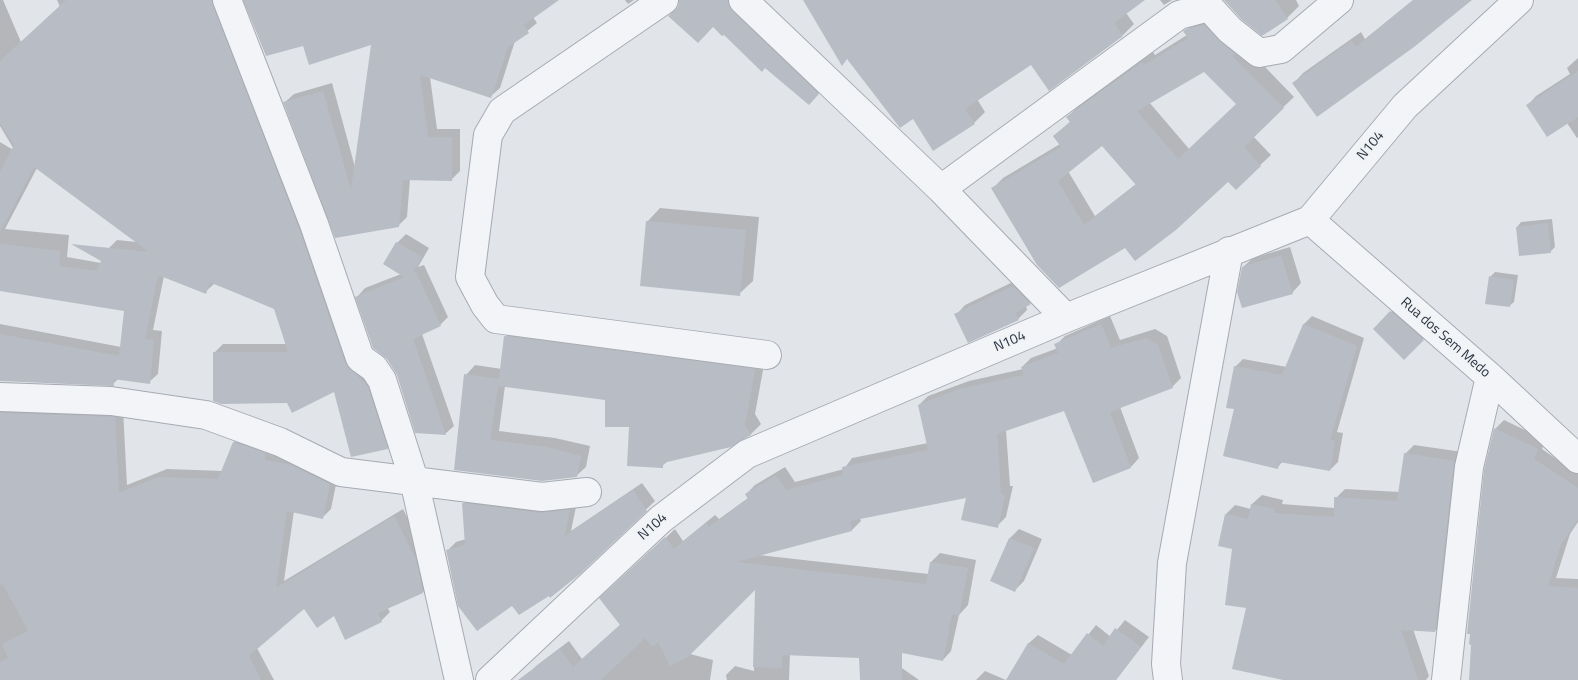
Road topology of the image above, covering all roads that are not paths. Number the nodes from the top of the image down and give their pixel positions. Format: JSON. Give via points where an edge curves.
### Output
{"nodes":[{"id":1,"x":227,"y":0,"type":"edge"},
{"id":2,"x":664,"y":0,"type":"edge"},
{"id":3,"x":743,"y":0,"type":"edge"},
{"id":4,"x":1339,"y":0,"type":"edge"},
{"id":5,"x":1519,"y":0,"type":"edge"},
{"id":6,"x":940,"y":188,"type":"junction"},
{"id":7,"x":1310,"y":220,"type":"junction"},
{"id":8,"x":1229,"y":251,"type":"junction"},
{"id":9,"x":1066,"y":318,"type":"junction"},
{"id":10,"x":767,"y":355,"type":"dead end"},
{"id":11,"x":1490,"y":377,"type":"junction"},
{"id":12,"x":0,"y":397,"type":"edge"},
{"id":13,"x":1578,"y":459,"type":"edge"},
{"id":14,"x":414,"y":480,"type":"junction"},
{"id":15,"x":587,"y":492,"type":"dead end"},
{"id":16,"x":459,"y":680,"type":"edge"},
{"id":17,"x":490,"y":680,"type":"edge"},
{"id":18,"x":1168,"y":680,"type":"edge"},
{"id":19,"x":1446,"y":680,"type":"edge"}],
"edges":[{"from":1,"to":14,"type":"street","via":[[314,224],[360,358],[374,368],[382,380]]},
{"from":2,"to":10,"type":"street","via":[[502,111],[488,134],[470,278],[496,319]]},
{"from":3,"to":6,"type":"street"},
{"from":4,"to":6,"type":"street","via":[[1281,49],[1258,53],[1209,7],[1179,15]]},
{"from":5,"to":7,"type":"street","name":"N104","number":"N104","via":[[1405,106]]},
{"from":6,"to":9,"type":"street"},
{"from":7,"to":8,"type":"street","name":"N104","number":"N104"},
{"from":7,"to":11,"type":"street","name":"Rua dos Sem Medo"},
{"from":8,"to":9,"type":"street","name":"N104","number":"N104"},
{"from":8,"to":18,"type":"street","via":[[1172,563],[1166,664]]},
{"from":9,"to":17,"type":"street","name":"N104","number":"N104","via":[[747,454],[660,519]]},
{"from":11,"to":13,"type":"street","name":"Rua dos Sem Medo"},
{"from":11,"to":19,"type":"street","via":[[1469,467]]},
{"from":12,"to":14,"type":"street","via":[[112,401],[206,415],[280,442],[341,472]]},
{"from":14,"to":15,"type":"street","via":[[542,497]]},
{"from":14,"to":16,"type":"street"}]}
